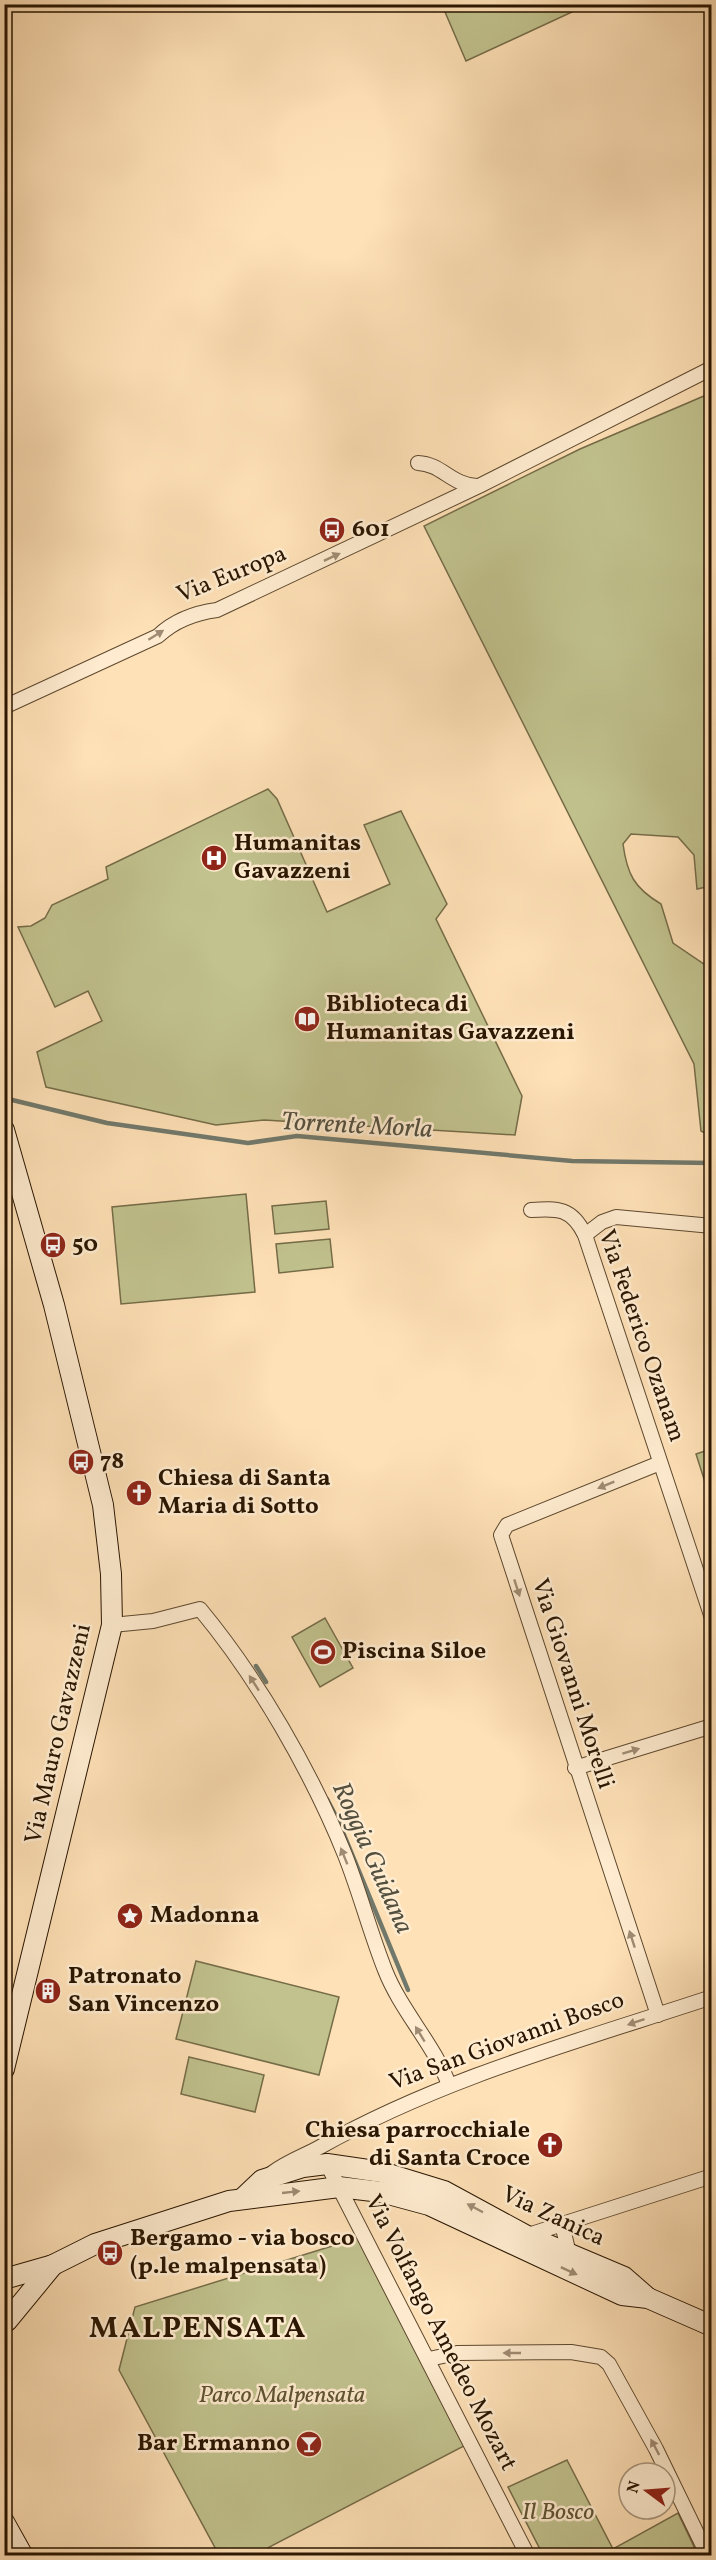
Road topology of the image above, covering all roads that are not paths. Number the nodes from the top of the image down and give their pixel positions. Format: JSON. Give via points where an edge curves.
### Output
{"nodes":[{"id":1,"x":711,"y":368,"type":"edge"},
{"id":2,"x":418,"y":463,"type":"dead end"},
{"id":3,"x":479,"y":486,"type":"junction"},
{"id":4,"x":4,"y":707,"type":"edge"},
{"id":5,"x":4,"y":1130,"type":"edge"},
{"id":6,"x":531,"y":1210,"type":"dead end"},
{"id":7,"x":711,"y":1226,"type":"edge"},
{"id":8,"x":585,"y":1235,"type":"junction"},
{"id":9,"x":660,"y":1463,"type":"junction"},
{"id":10,"x":711,"y":1618,"type":"edge"},
{"id":11,"x":112,"y":1624,"type":"junction"},
{"id":12,"x":711,"y":1726,"type":"edge"},
{"id":13,"x":575,"y":1768,"type":"junction"},
{"id":14,"x":711,"y":1996,"type":"edge"},
{"id":15,"x":658,"y":2015,"type":"junction"},
{"id":16,"x":4,"y":2069,"type":"edge"},
{"id":17,"x":449,"y":2085,"type":"junction"},
{"id":18,"x":327,"y":2164,"type":"junction"},
{"id":19,"x":711,"y":2176,"type":"edge"},
{"id":20,"x":262,"y":2180,"type":"junction"},
{"id":21,"x":339,"y":2187,"type":"junction"},
{"id":22,"x":243,"y":2198,"type":"junction"},
{"id":23,"x":562,"y":2224,"type":"junction"},
{"id":24,"x":498,"y":2236,"type":"junction"},
{"id":25,"x":540,"y":2242,"type":"junction"},
{"id":26,"x":569,"y":2254,"type":"junction"},
{"id":27,"x":53,"y":2265,"type":"junction"},
{"id":28,"x":4,"y":2280,"type":"edge"},
{"id":29,"x":648,"y":2298,"type":"junction"},
{"id":30,"x":5,"y":2322,"type":"edge"},
{"id":31,"x":711,"y":2326,"type":"edge"},
{"id":32,"x":429,"y":2359,"type":"junction"},
{"id":33,"x":4,"y":2522,"type":"edge"},
{"id":34,"x":23,"y":2556,"type":"edge"},
{"id":35,"x":528,"y":2556,"type":"edge"},
{"id":36,"x":708,"y":2556,"type":"edge"}],
"edges":[{"from":1,"to":3,"type":"street","name":"Via Europa"},
{"from":2,"to":3,"type":"street","via":[[432,464],[460,484]]},
{"from":4,"to":3,"type":"street","name":"Via Europa","one_way":true,"via":[[158,636],[196,612],[217,610]]},
{"from":5,"to":11,"type":"main road","name":"Via Mauro Gavazzeni","via":[[54,1305],[103,1505]]},
{"from":6,"to":8,"type":"street","name":"Via Federico Ozanam","via":[[558,1208],[578,1221]]},
{"from":7,"to":8,"type":"street","via":[[616,1217]]},
{"from":8,"to":9,"type":"street","name":"Via Federico Ozanam"},
{"from":9,"to":10,"type":"street","name":"Via Federico Ozanam"},
{"from":9,"to":13,"type":"street","name":"Via Giovanni Morelli","one_way":true,"via":[[507,1525],[502,1532]]},
{"from":11,"to":16,"type":"main road","name":"Via Mauro Gavazzeni"},
{"from":17,"to":11,"type":"street","one_way":true,"via":[[442,2067],[394,1991],[344,1854],[297,1755],[266,1701],[200,1609],[153,1621]]},
{"from":13,"to":12,"type":"street","one_way":true},
{"from":15,"to":13,"type":"street","name":"Via Giovanni Morelli","one_way":true},
{"from":14,"to":15,"type":"street","name":"Via San Giovanni Bosco"},
{"from":15,"to":17,"type":"street","name":"Via San Giovanni Bosco","one_way":true},
{"from":17,"to":20,"type":"street","name":"Via San Giovanni Bosco","via":[[354,2127],[288,2161]]},
{"from":18,"to":20,"type":"main road","name":"Via San Giovanni Bosco"},
{"from":18,"to":21,"type":"street","name":"Via Volfango Amedeo Mozart"},
{"from":25,"to":18,"type":"main road","name":"Via Zanica","one_way":true,"via":[[444,2191],[382,2172]]},
{"from":19,"to":23,"type":"street"},
{"from":20,"to":22,"type":"main road","name":"Via San Giovanni Bosco"},
{"from":22,"to":21,"type":"main road","name":"Via San Giovanni Bosco","one_way":true},
{"from":21,"to":24,"type":"main road","name":"Via Zanica","via":[[381,2192],[429,2205]]},
{"from":21,"to":32,"type":"street","name":"Via Volfango Amedeo Mozart"},
{"from":22,"to":27,"type":"main road","name":"Via San Giovanni Bosco","via":[[94,2244]]},
{"from":23,"to":25,"type":"street"},
{"from":23,"to":26,"type":"street"},
{"from":24,"to":25,"type":"main road","name":"Via Zanica"},
{"from":24,"to":25,"type":"street"},
{"from":25,"to":26,"type":"main road","name":"Via Zanica"},
{"from":25,"to":29,"type":"main road","name":"Via Zanica","one_way":true,"via":[[622,2295]]},
{"from":26,"to":29,"type":"main road","name":"Via Zanica","via":[[624,2277]]},
{"from":27,"to":28,"type":"main road","name":"Via San Giovanni Bosco"},
{"from":27,"to":30,"type":"main road","name":"Via San Giovanni Bosco"},
{"from":29,"to":31,"type":"main road","name":"Via Zanica"},
{"from":32,"to":35,"type":"street","name":"Via Volfango Amedeo Mozart"},
{"from":36,"to":32,"type":"street","one_way":true,"via":[[656,2449],[609,2364],[601,2357],[571,2352],[457,2353]]},
{"from":33,"to":34,"type":"main road"}]}
